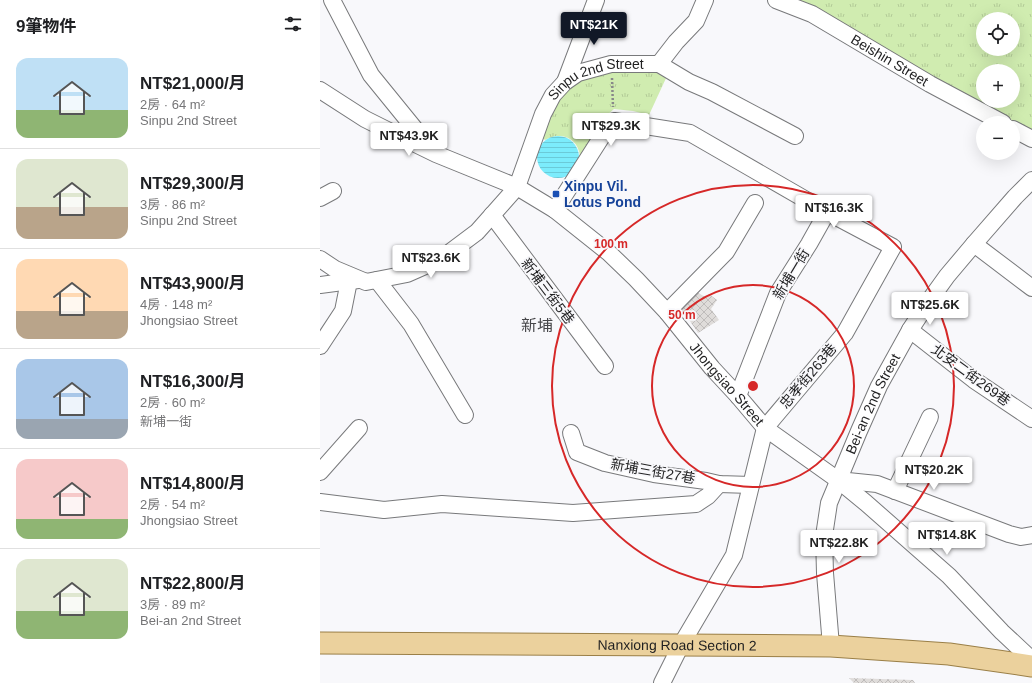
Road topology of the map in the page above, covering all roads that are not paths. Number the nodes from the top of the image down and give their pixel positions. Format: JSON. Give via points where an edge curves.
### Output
{"nodes":[{"id":1,"x":332,"y":0,"type":"edge"},
{"id":2,"x":596,"y":0,"type":"edge"},
{"id":3,"x":705,"y":0,"type":"edge"},
{"id":4,"x":776,"y":0,"type":"edge"},
{"id":5,"x":659,"y":64,"type":"junction"},
{"id":6,"x":565,"y":82,"type":"junction"},
{"id":7,"x":320,"y":90,"type":"edge"},
{"id":8,"x":990,"y":116,"type":"edge"},
{"id":9,"x":1020,"y":132,"type":"edge"},
{"id":10,"x":795,"y":136,"type":"dead end"},
{"id":11,"x":1032,"y":139,"type":"edge"},
{"id":12,"x":436,"y":154,"type":"junction"},
{"id":13,"x":1032,"y":180,"type":"edge"},
{"id":14,"x":517,"y":187,"type":"junction"},
{"id":15,"x":755,"y":203,"type":"dead end"},
{"id":16,"x":554,"y":210,"type":"junction"},
{"id":17,"x":827,"y":212,"type":"junction"},
{"id":18,"x":492,"y":215,"type":"junction"},
{"id":19,"x":974,"y":244,"type":"junction"},
{"id":20,"x":320,"y":259,"type":"edge"},
{"id":21,"x":354,"y":280,"type":"junction"},
{"id":22,"x":377,"y":280,"type":"junction"},
{"id":23,"x":320,"y":285,"type":"edge"},
{"id":24,"x":1032,"y":288,"type":"edge"},
{"id":25,"x":667,"y":312,"type":"junction"},
{"id":26,"x":910,"y":330,"type":"junction"},
{"id":27,"x":320,"y":346,"type":"edge"},
{"id":28,"x":605,"y":366,"type":"dead end"},
{"id":29,"x":738,"y":396,"type":"junction"},
{"id":30,"x":465,"y":415,"type":"dead end"},
{"id":31,"x":930,"y":416,"type":"dead end"},
{"id":32,"x":1032,"y":419,"type":"edge"},
{"id":33,"x":358,"y":428,"type":"dead end"},
{"id":34,"x":765,"y":428,"type":"junction"},
{"id":35,"x":571,"y":433,"type":"dead end"},
{"id":36,"x":320,"y":472,"type":"edge"},
{"id":37,"x":838,"y":480,"type":"junction"},
{"id":38,"x":719,"y":484,"type":"junction"},
{"id":39,"x":751,"y":485,"type":"junction"},
{"id":40,"x":895,"y":491,"type":"junction"},
{"id":41,"x":320,"y":502,"type":"edge"},
{"id":42,"x":1032,"y":535,"type":"edge"},
{"id":43,"x":320,"y":643,"type":"edge"},
{"id":44,"x":680,"y":645,"type":"junction"},
{"id":45,"x":831,"y":646,"type":"junction"},
{"id":46,"x":1032,"y":660,"type":"edge"},
{"id":47,"x":1032,"y":666,"type":"edge"},
{"id":48,"x":662,"y":683,"type":"edge"}],
"edges":[{"from":1,"to":12,"type":"street","via":[[371,75]]},
{"from":2,"to":6,"type":"street"},
{"from":3,"to":5,"type":"street","name":"Sinpu 2nd Street","via":[[696,21]]},
{"from":4,"to":8,"type":"street","name":"Beishin Street","via":[[812,14],[930,84]]},
{"from":5,"to":6,"type":"street","name":"Sinpu 2nd Street","via":[[611,64],[578,73]]},
{"from":5,"to":10,"type":"street"},
{"from":6,"to":14,"type":"street","name":"Sinpu 2nd Street","via":[[553,95],[543,114]]},
{"from":7,"to":12,"type":"street","name":"Jhongsiao Street","via":[[365,119]]},
{"from":9,"to":11,"type":"street"},
{"from":12,"to":14,"type":"street","name":"Jhongsiao Street"},
{"from":13,"to":19,"type":"street","name":"Bei-an 2nd Street"},
{"from":14,"to":16,"type":"street","name":"Jhongsiao Street"},
{"from":14,"to":18,"type":"street"},
{"from":15,"to":25,"type":"street","via":[[726,252]]},
{"from":16,"to":17,"type":"street","via":[[614,121],[690,133]]},
{"from":16,"to":25,"type":"street","name":"Jhongsiao Street","via":[[609,253]]},
{"from":17,"to":29,"type":"street","name":"新埔一街","via":[[778,293]]},
{"from":17,"to":34,"type":"street","name":"忠孝街263巷","via":[[893,247],[845,333]]},
{"from":18,"to":22,"type":"street","via":[[477,232],[441,260],[407,274]]},
{"from":18,"to":28,"type":"street","name":"新埔三街5巷"},
{"from":19,"to":24,"type":"street"},
{"from":19,"to":26,"type":"street","name":"Bei-an 2nd Street","via":[[947,276]]},
{"from":20,"to":21,"type":"street"},
{"from":21,"to":22,"type":"street"},
{"from":21,"to":23,"type":"street"},
{"from":21,"to":27,"type":"street","via":[[343,311]]},
{"from":22,"to":30,"type":"street","via":[[411,324]]},
{"from":25,"to":29,"type":"street","name":"Jhongsiao Street"},
{"from":26,"to":32,"type":"street","name":"北安二街269巷","via":[[974,380]]},
{"from":26,"to":37,"type":"street","name":"Bei-an 2nd Street","via":[[879,386]]},
{"from":29,"to":34,"type":"street","name":"Jhongsiao Street"},
{"from":31,"to":40,"type":"street"},
{"from":33,"to":36,"type":"street"},
{"from":34,"to":37,"type":"street","name":"Jhongsiao Street"},
{"from":34,"to":39,"type":"street","name":"忠孝街263巷"},
{"from":35,"to":38,"type":"street","name":"新埔三街27巷","via":[[577,452],[604,463]]},
{"from":37,"to":40,"type":"street","via":[[876,484]]},
{"from":37,"to":45,"type":"street","name":"Bei-an 2nd Street","via":[[829,503],[824,536]]},
{"from":37,"to":46,"type":"street","name":"Jhongsiao Street","via":[[948,576]]},
{"from":38,"to":39,"type":"street","name":"新埔三街27巷"},
{"from":38,"to":41,"type":"street","via":[[696,504],[573,513],[442,504],[384,510]]},
{"from":39,"to":44,"type":"street","name":"忠孝街263巷","via":[[734,554]]},
{"from":40,"to":42,"type":"street","via":[[1008,534],[1021,537]]},
{"from":43,"to":44,"type":"main road","name":"Nanxiong Road Section 2"},
{"from":44,"to":45,"type":"main road","name":"Nanxiong Road Section 2"},
{"from":44,"to":48,"type":"street","name":"忠孝街263巷"},
{"from":45,"to":47,"type":"main road","name":"Nanxiong Road Section 2","via":[[949,654]]}]}
